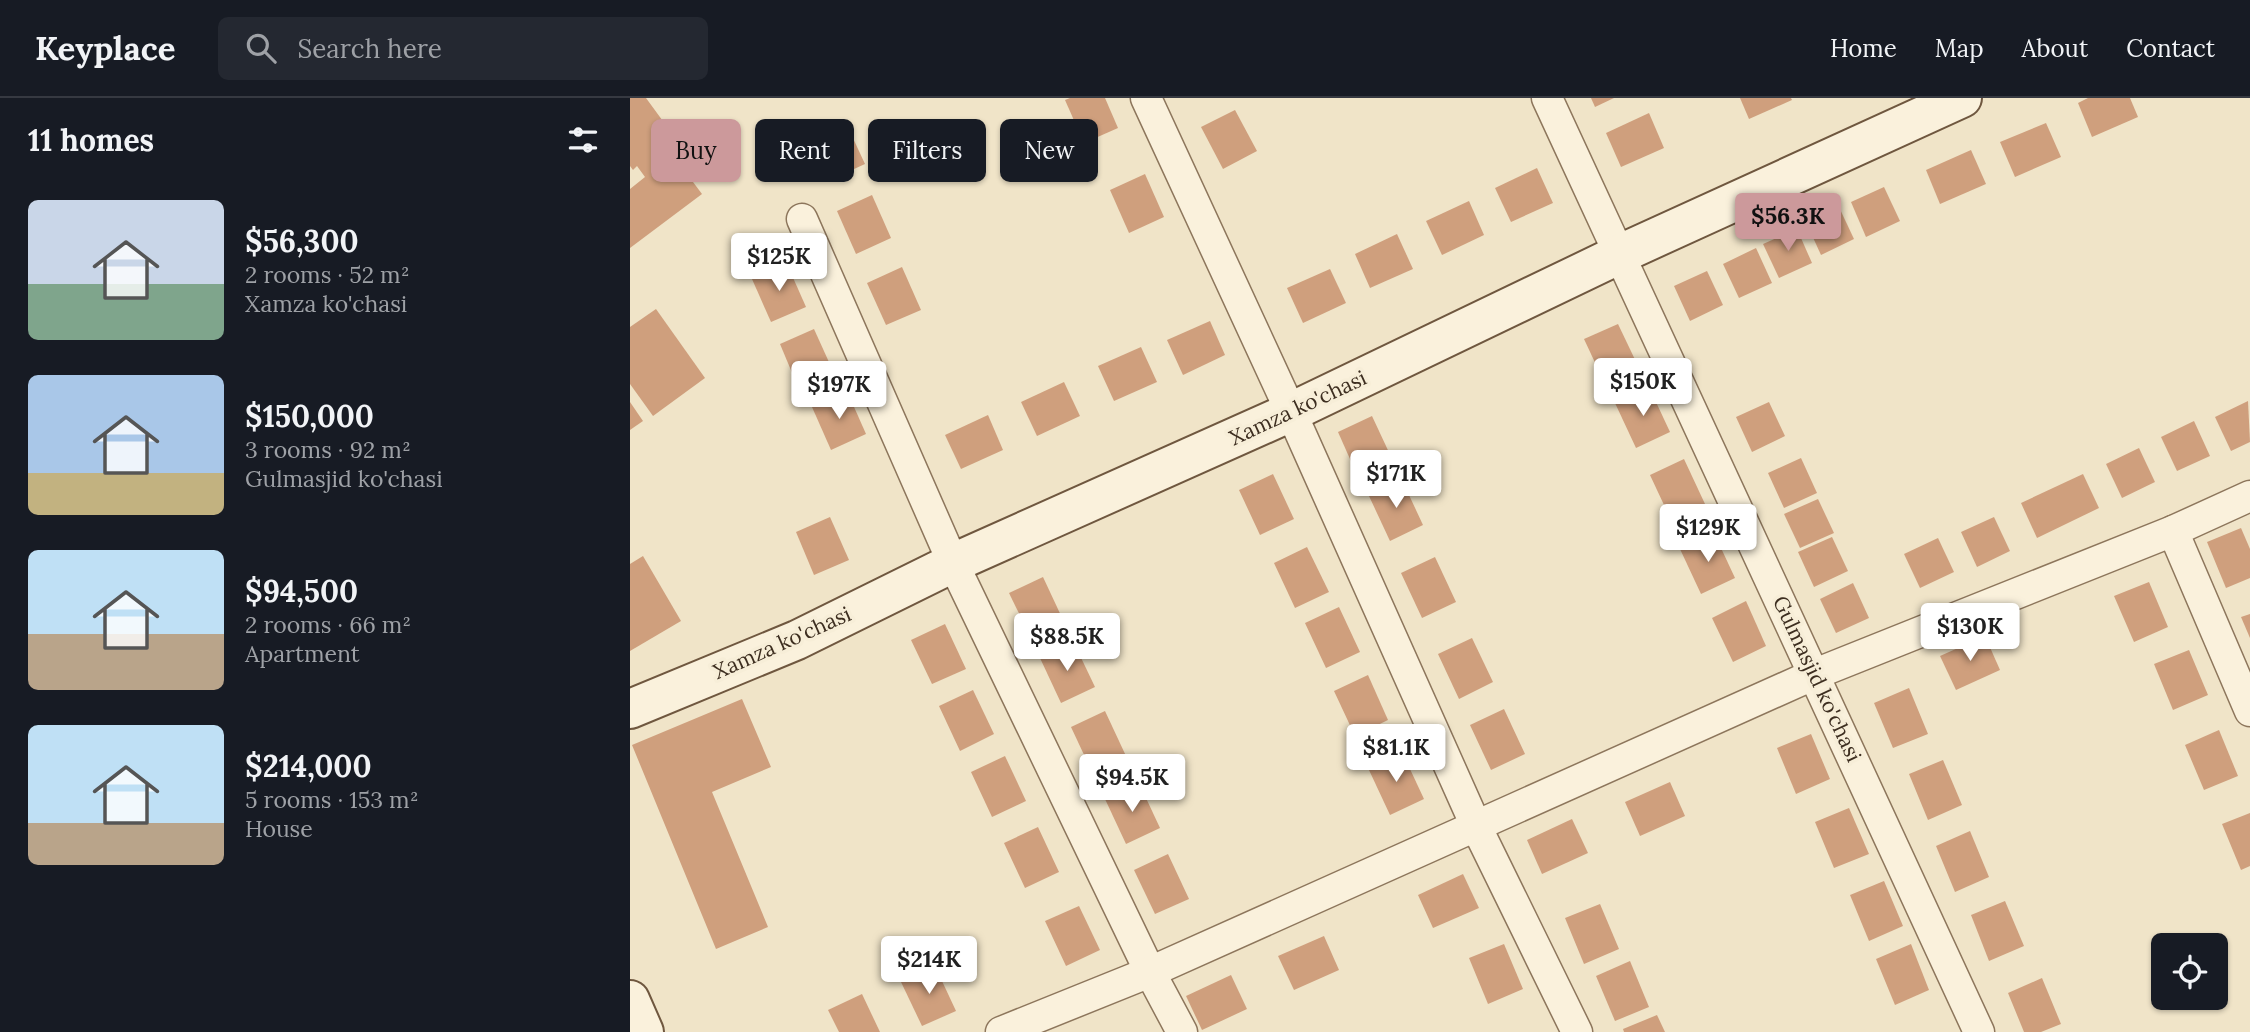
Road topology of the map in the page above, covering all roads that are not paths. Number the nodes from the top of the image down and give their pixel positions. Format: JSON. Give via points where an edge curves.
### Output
{"nodes":[{"id":1,"x":1146,"y":98,"type":"edge"},
{"id":2,"x":1547,"y":98,"type":"edge"},
{"id":3,"x":1962,"y":98,"type":"edge"},
{"id":4,"x":802,"y":219,"type":"dead end"},
{"id":5,"x":1620,"y":254,"type":"junction"},
{"id":6,"x":1291,"y":412,"type":"junction"},
{"id":7,"x":2250,"y":496,"type":"edge"},
{"id":8,"x":2173,"y":531,"type":"junction"},
{"id":9,"x":953,"y":563,"type":"junction"},
{"id":10,"x":1815,"y":674,"type":"junction"},
{"id":11,"x":630,"y":709,"type":"edge"},
{"id":12,"x":2250,"y":711,"type":"edge"},
{"id":13,"x":1476,"y":826,"type":"junction"},
{"id":14,"x":1150,"y":972,"type":"junction"},
{"id":15,"x":630,"y":1000,"type":"edge"},
{"id":16,"x":644,"y":1032,"type":"edge"},
{"id":17,"x":1001,"y":1032,"type":"edge"},
{"id":18,"x":1182,"y":1032,"type":"edge"},
{"id":19,"x":1577,"y":1032,"type":"edge"},
{"id":20,"x":1979,"y":1032,"type":"edge"}],
"edges":[{"from":1,"to":6,"type":"street"},
{"from":2,"to":5,"type":"street","name":"Gulmasjid ko'chasi"},
{"from":3,"to":5,"type":"street","name":"Xamza ko'chasi"},
{"from":4,"to":9,"type":"street"},
{"from":5,"to":6,"type":"street","name":"Xamza ko'chasi"},
{"from":5,"to":10,"type":"street","name":"Gulmasjid ko'chasi"},
{"from":6,"to":9,"type":"street","name":"Xamza ko'chasi"},
{"from":6,"to":13,"type":"street"},
{"from":7,"to":8,"type":"street"},
{"from":8,"to":10,"type":"street"},
{"from":8,"to":12,"type":"street"},
{"from":9,"to":11,"type":"street","name":"Xamza ko'chasi","via":[[797,639]]},
{"from":9,"to":14,"type":"street"},
{"from":10,"to":13,"type":"street"},
{"from":10,"to":20,"type":"street","name":"Gulmasjid ko'chasi"},
{"from":13,"to":14,"type":"street"},
{"from":13,"to":19,"type":"street"},
{"from":14,"to":17,"type":"street"},
{"from":14,"to":18,"type":"street"},
{"from":15,"to":16,"type":"street"}]}
